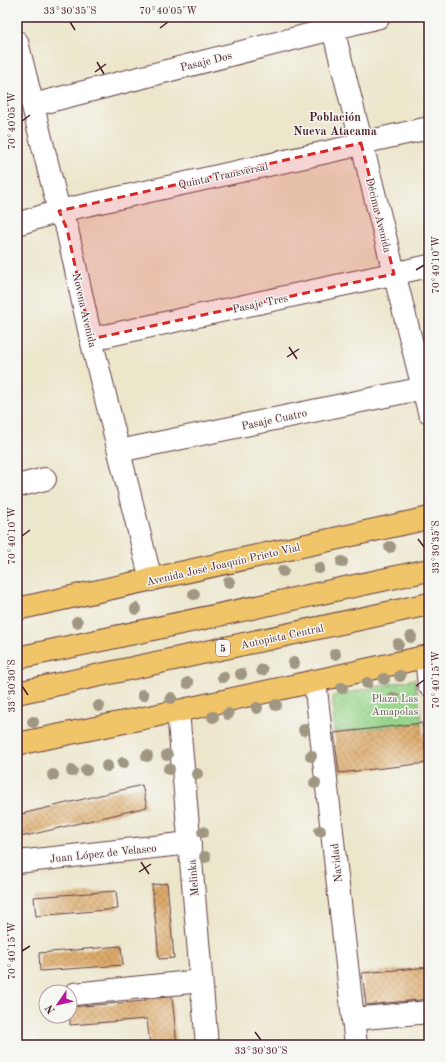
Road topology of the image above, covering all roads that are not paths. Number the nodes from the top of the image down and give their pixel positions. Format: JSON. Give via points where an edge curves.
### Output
{"nodes":[{"id":1,"x":379,"y":17,"type":"edge"},
{"id":2,"x":331,"y":23,"type":"edge"},
{"id":3,"x":17,"y":42,"type":"edge"},
{"id":4,"x":33,"y":105,"type":"junction"},
{"id":5,"x":429,"y":128,"type":"edge"},
{"id":6,"x":361,"y":143,"type":"junction"},
{"id":7,"x":59,"y":211,"type":"junction"},
{"id":8,"x":17,"y":224,"type":"edge"},
{"id":9,"x":429,"y":266,"type":"edge"},
{"id":10,"x":394,"y":274,"type":"junction"},
{"id":11,"x":91,"y":339,"type":"junction"},
{"id":12,"x":426,"y":388,"type":"edge"},
{"id":13,"x":429,"y":412,"type":"edge"},
{"id":14,"x":119,"y":452,"type":"junction"},
{"id":15,"x":45,"y":479,"type":"dead end"},
{"id":16,"x":17,"y":486,"type":"edge"},
{"id":17,"x":429,"y":518,"type":"edge"},
{"id":18,"x":429,"y":570,"type":"edge"},
{"id":19,"x":151,"y":580,"type":"junction"},
{"id":20,"x":429,"y":604,"type":"edge"},
{"id":21,"x":17,"y":609,"type":"edge"},
{"id":22,"x":427,"y":656,"type":"edge"},
{"id":23,"x":17,"y":658,"type":"edge"},
{"id":24,"x":315,"y":681,"type":"junction"},
{"id":25,"x":429,"y":685,"type":"edge"},
{"id":26,"x":17,"y":693,"type":"edge"},
{"id":27,"x":178,"y":711,"type":"junction"},
{"id":28,"x":17,"y":744,"type":"edge"},
{"id":29,"x":190,"y":843,"type":"junction"},
{"id":30,"x":17,"y":862,"type":"edge"},
{"id":31,"x":201,"y":981,"type":"junction"},
{"id":32,"x":78,"y":994,"type":"edge"},
{"id":33,"x":429,"y":1012,"type":"edge"},
{"id":34,"x":353,"y":1019,"type":"junction"},
{"id":35,"x":207,"y":1045,"type":"edge"},
{"id":36,"x":356,"y":1045,"type":"edge"}],
"edges":[{"from":1,"to":2,"type":"street","name":"Pasaje Dos"},
{"from":2,"to":4,"type":"street","name":"Pasaje Dos"},
{"from":2,"to":6,"type":"street","name":"Décima Avenida"},
{"from":3,"to":4,"type":"street","name":"Novena Avenida"},
{"from":4,"to":7,"type":"street","name":"Novena Avenida"},
{"from":5,"to":6,"type":"street","name":"Quinta Transversal"},
{"from":6,"to":7,"type":"street","name":"Quinta Transversal"},
{"from":6,"to":10,"type":"street","name":"Décima Avenida"},
{"from":7,"to":8,"type":"street","name":"Quinta Transversal"},
{"from":7,"to":11,"type":"street","name":"Novena Avenida","via":[[67,229]]},
{"from":9,"to":10,"type":"street","name":"Pasaje Tres"},
{"from":10,"to":11,"type":"street","name":"Pasaje Tres"},
{"from":10,"to":12,"type":"street","name":"Décima Avenida"},
{"from":11,"to":14,"type":"street","name":"Novena Avenida"},
{"from":12,"to":13,"type":"street","name":"Décima Avenida"},
{"from":12,"to":14,"type":"street","name":"Pasaje Cuatro"},
{"from":14,"to":19,"type":"street","name":"Novena Avenida"},
{"from":15,"to":16,"type":"street"},
{"from":17,"to":19,"type":"main road","name":"Avenida José Joaquín Prieto Vial"},
{"from":18,"to":23,"type":"main road"},
{"from":19,"to":21,"type":"main road","name":"Avenida José Joaquín Prieto Vial"},
{"from":20,"to":26,"type":"main road","name":"Autopista Central","number":"5"},
{"from":22,"to":24,"type":"main road"},
{"from":22,"to":25,"type":"street"},
{"from":24,"to":27,"type":"main road"},
{"from":24,"to":34,"type":"street","name":"Navidad"},
{"from":27,"to":28,"type":"main road"},
{"from":27,"to":29,"type":"street","name":"Melinka"},
{"from":29,"to":30,"type":"street","name":"Juan López de Velasco"},
{"from":29,"to":31,"type":"street","name":"Melinka"},
{"from":31,"to":32,"type":"street"},
{"from":31,"to":35,"type":"street","name":"Melinka"},
{"from":33,"to":34,"type":"street"},
{"from":34,"to":36,"type":"street","name":"Navidad"}]}
